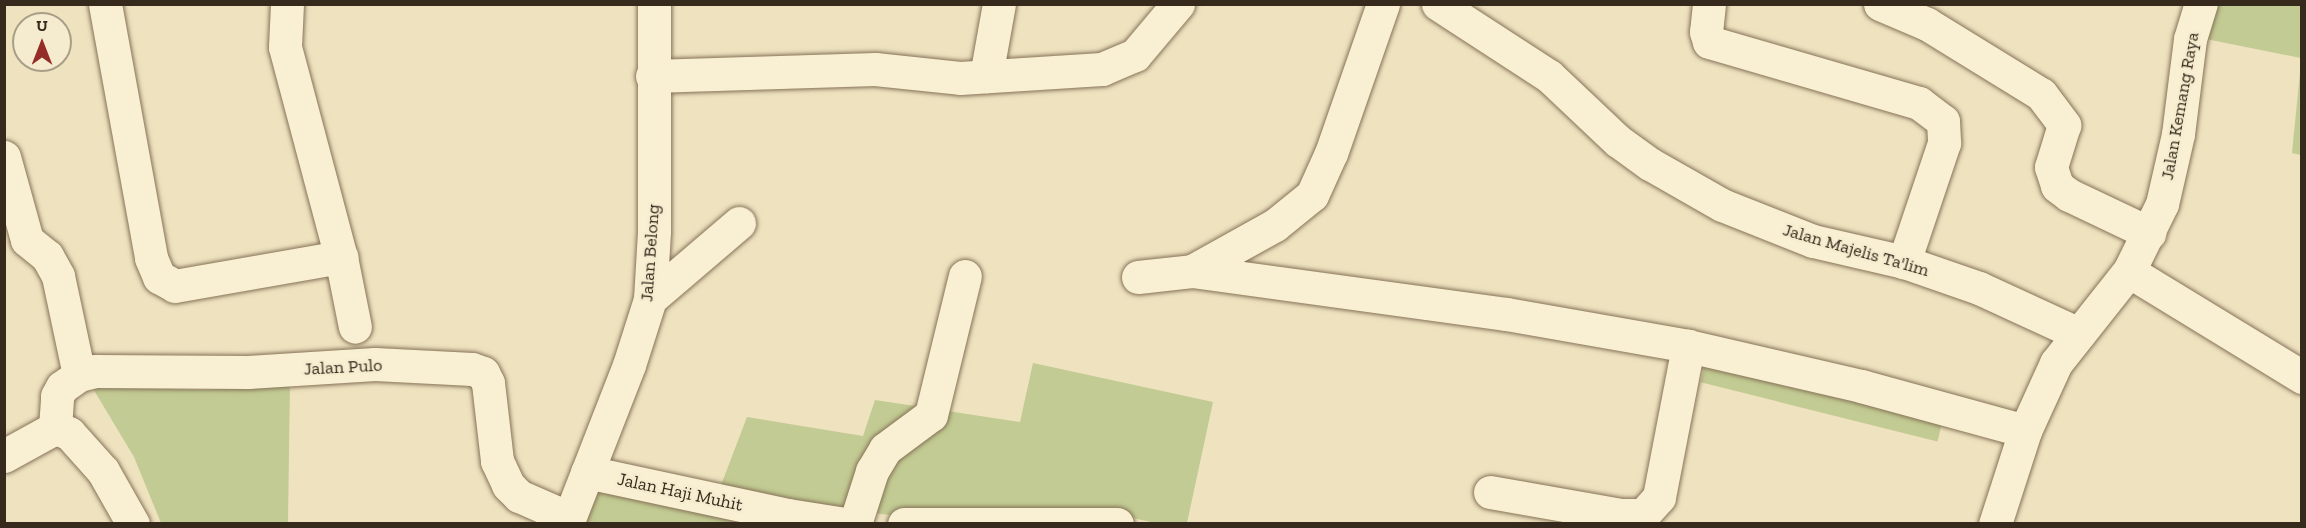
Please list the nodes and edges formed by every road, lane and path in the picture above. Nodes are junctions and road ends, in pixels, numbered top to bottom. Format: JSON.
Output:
{"nodes":[{"id":1,"x":105,"y":4,"type":"edge"},
{"id":2,"x":287,"y":4,"type":"edge"},
{"id":3,"x":654,"y":4,"type":"edge"},
{"id":4,"x":999,"y":4,"type":"edge"},
{"id":5,"x":1178,"y":4,"type":"edge"},
{"id":6,"x":1383,"y":4,"type":"edge"},
{"id":7,"x":1438,"y":4,"type":"edge"},
{"id":8,"x":1709,"y":4,"type":"edge"},
{"id":9,"x":1880,"y":4,"type":"edge"},
{"id":10,"x":2201,"y":4,"type":"edge"},
{"id":11,"x":652,"y":76,"type":"junction"},
{"id":12,"x":986,"y":76,"type":"junction"},
{"id":13,"x":4,"y":157,"type":"edge"},
{"id":14,"x":739,"y":223,"type":"dead end"},
{"id":15,"x":2149,"y":233,"type":"junction"},
{"id":16,"x":341,"y":257,"type":"junction"},
{"id":17,"x":1904,"y":262,"type":"junction"},
{"id":18,"x":1192,"y":271,"type":"junction"},
{"id":19,"x":2135,"y":275,"type":"dead end"},
{"id":20,"x":965,"y":276,"type":"dead end"},
{"id":21,"x":1138,"y":277,"type":"dead end"},
{"id":22,"x":650,"y":299,"type":"junction"},
{"id":23,"x":355,"y":327,"type":"dead end"},
{"id":24,"x":2079,"y":334,"type":"junction"},
{"id":25,"x":1688,"y":346,"type":"junction"},
{"id":26,"x":79,"y":375,"type":"junction"},
{"id":27,"x":2301,"y":377,"type":"edge"},
{"id":28,"x":55,"y":428,"type":"junction"},
{"id":29,"x":2025,"y":431,"type":"junction"},
{"id":30,"x":4,"y":456,"type":"edge"},
{"id":31,"x":587,"y":472,"type":"junction"},
{"id":32,"x":1490,"y":492,"type":"dead end"},
{"id":33,"x":568,"y":521,"type":"edge"},
{"id":34,"x":133,"y":524,"type":"edge"},
{"id":35,"x":845,"y":524,"type":"edge"},
{"id":36,"x":855,"y":524,"type":"edge"},
{"id":37,"x":903,"y":524,"type":"edge"},
{"id":38,"x":1116,"y":524,"type":"edge"},
{"id":39,"x":1995,"y":524,"type":"edge"}],
"edges":[{"from":1,"to":16,"type":"street"},
{"from":2,"to":16,"type":"street"},
{"from":3,"to":11,"type":"street","name":"Jalan Belong"},
{"from":4,"to":12,"type":"street"},
{"from":5,"to":12,"type":"street"},
{"from":6,"to":18,"type":"street"},
{"from":7,"to":17,"type":"street","name":"Jalan Majelis Ta'lim"},
{"from":8,"to":17,"type":"street"},
{"from":9,"to":15,"type":"street"},
{"from":10,"to":15,"type":"street","name":"Jalan Kemang Raya"},
{"from":11,"to":12,"type":"street"},
{"from":11,"to":22,"type":"street","name":"Jalan Belong"},
{"from":13,"to":26,"type":"street"},
{"from":14,"to":22,"type":"street"},
{"from":15,"to":24,"type":"street","name":"Jalan Kemang Raya"},
{"from":16,"to":23,"type":"street"},
{"from":17,"to":24,"type":"street","name":"Jalan Majelis Ta'lim"},
{"from":18,"to":21,"type":"street"},
{"from":18,"to":25,"type":"street"},
{"from":19,"to":27,"type":"street"},
{"from":20,"to":36,"type":"street"},
{"from":22,"to":31,"type":"street","name":"Jalan Belong"},
{"from":24,"to":29,"type":"street","name":"Jalan Kemang Raya"},
{"from":25,"to":29,"type":"street"},
{"from":25,"to":32,"type":"street"},
{"from":26,"to":28,"type":"street"},
{"from":26,"to":33,"type":"street","name":"Jalan Pulo"},
{"from":28,"to":30,"type":"street"},
{"from":28,"to":34,"type":"street"},
{"from":29,"to":39,"type":"street","name":"Jalan Kemang Raya"},
{"from":31,"to":33,"type":"street","name":"Jalan Belong"},
{"from":31,"to":35,"type":"street","name":"Jalan Haji Muhit"},
{"from":37,"to":38,"type":"street"}]}
